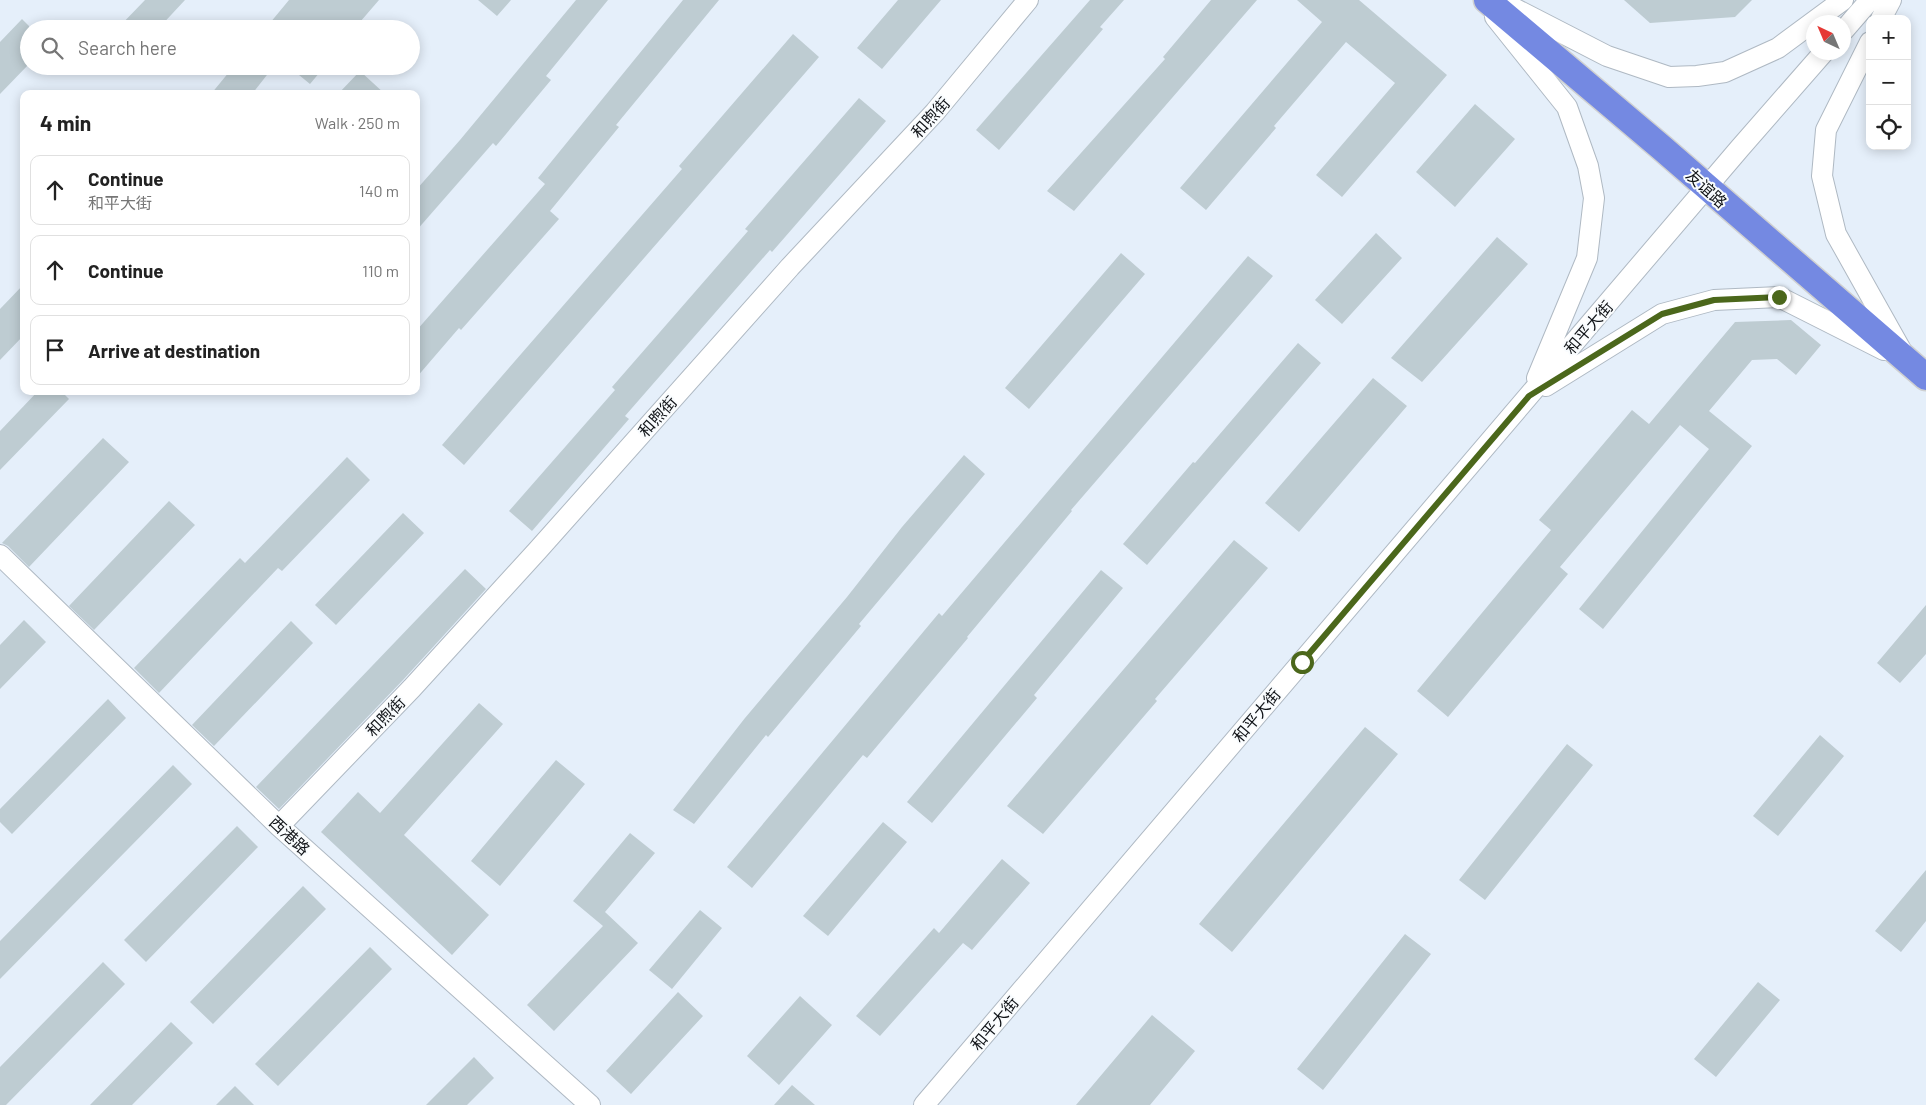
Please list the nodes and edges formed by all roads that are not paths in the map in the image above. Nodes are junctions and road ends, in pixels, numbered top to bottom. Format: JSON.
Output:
{"nodes":[{"id":1,"x":1028,"y":0,"type":"edge"},
{"id":2,"x":1481,"y":0,"type":"edge"},
{"id":3,"x":1487,"y":0,"type":"edge"},
{"id":4,"x":1497,"y":0,"type":"edge"},
{"id":5,"x":1843,"y":0,"type":"edge"},
{"id":6,"x":1870,"y":0,"type":"edge"},
{"id":7,"x":1891,"y":0,"type":"edge"},
{"id":8,"x":1883,"y":15,"type":"edge"},
{"id":9,"x":1851,"y":22,"type":"edge"},
{"id":10,"x":1866,"y":50,"type":"edge"},
{"id":11,"x":1817,"y":60,"type":"edge"},
{"id":12,"x":1707,"y":188,"type":"junction"},
{"id":13,"x":1906,"y":360,"type":"junction"},
{"id":14,"x":1926,"y":377,"type":"edge"},
{"id":15,"x":1529,"y":396,"type":"junction"},
{"id":16,"x":0,"y":555,"type":"edge"},
{"id":17,"x":280,"y":826,"type":"junction"},
{"id":18,"x":590,"y":1105,"type":"edge"},
{"id":19,"x":924,"y":1105,"type":"edge"}],
"edges":[{"from":1,"to":17,"type":"main road","name":"和煦街"},
{"from":2,"to":15,"type":"main road"},
{"from":3,"to":12,"type":"highway","name":"友谊路"},
{"from":4,"to":5,"type":"main road"},
{"from":6,"to":9,"type":"main road"},
{"from":7,"to":8,"type":"main road"},
{"from":10,"to":13,"type":"main road"},
{"from":11,"to":12,"type":"main road","name":"和平大街"},
{"from":12,"to":13,"type":"highway","name":"友谊路"},
{"from":12,"to":15,"type":"main road","name":"和平大街"},
{"from":13,"to":14,"type":"highway","name":"友谊路"},
{"from":13,"to":15,"type":"main road"},
{"from":15,"to":19,"type":"main road","name":"和平大街"},
{"from":16,"to":17,"type":"main road","name":"西港路"},
{"from":17,"to":18,"type":"main road","name":"西港路"}]}
